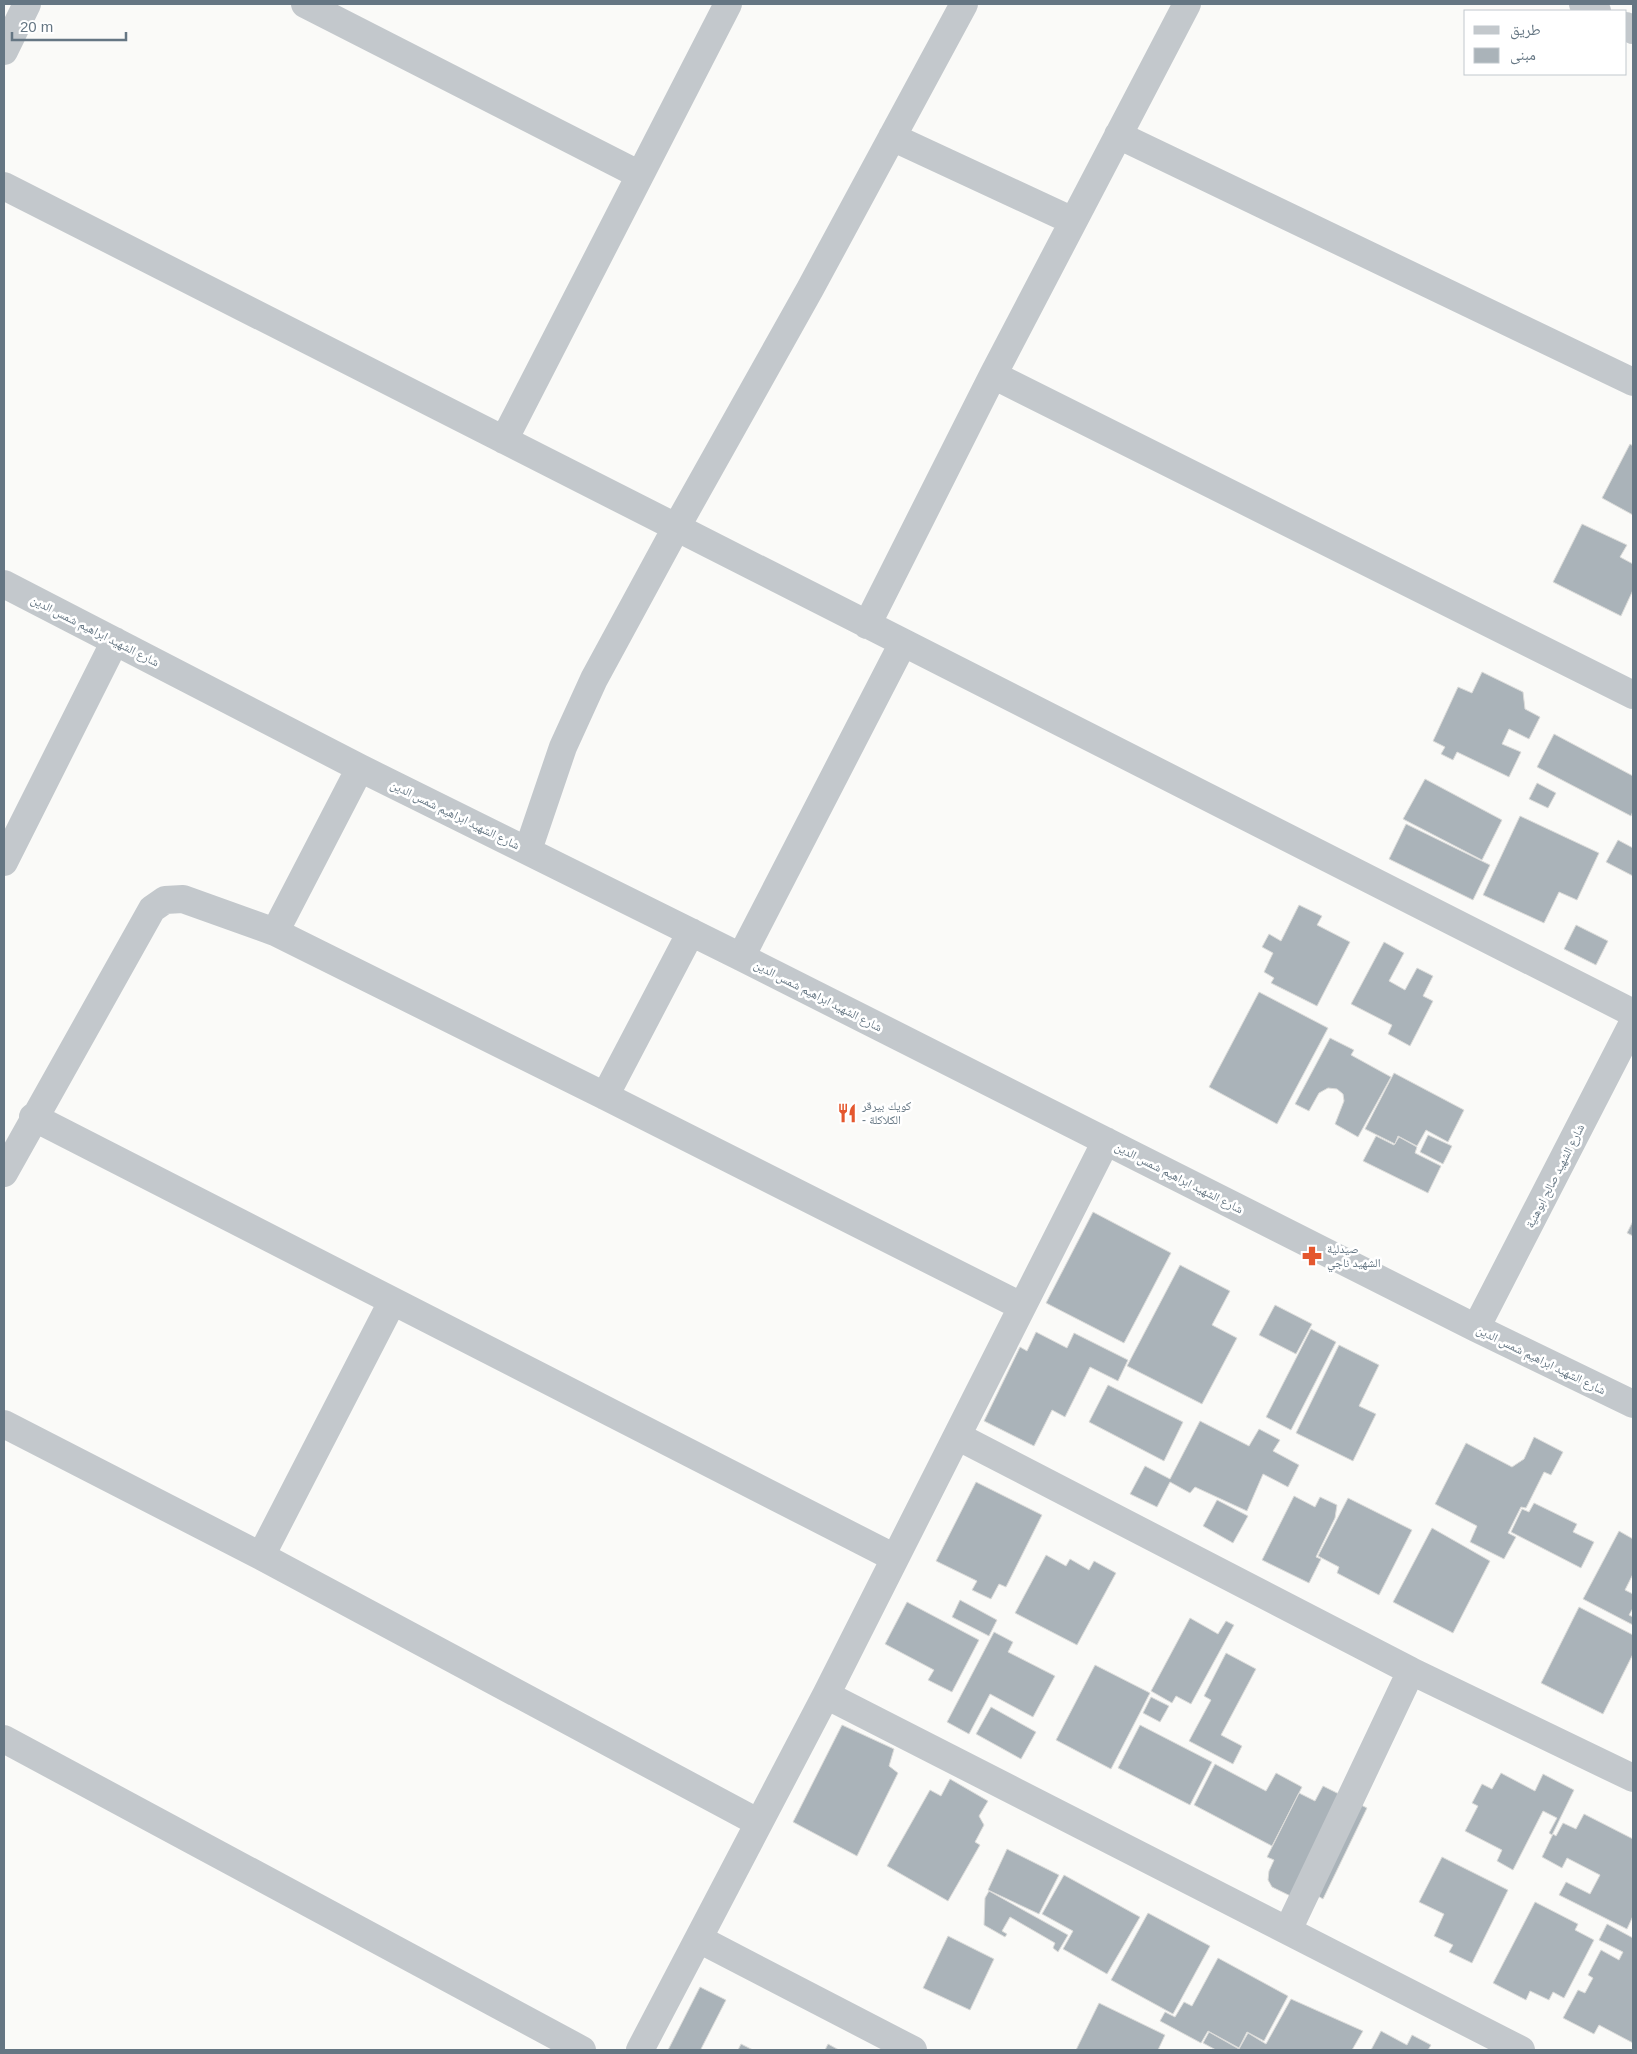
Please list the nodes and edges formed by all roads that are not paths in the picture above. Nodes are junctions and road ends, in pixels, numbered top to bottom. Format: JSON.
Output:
{"nodes":[{"id":1,"x":305,"y":4,"type":"edge"},
{"id":2,"x":728,"y":4,"type":"edge"},
{"id":3,"x":964,"y":4,"type":"edge"},
{"id":4,"x":1187,"y":4,"type":"edge"},
{"id":5,"x":1582,"y":4,"type":"edge"},
{"id":6,"x":1595,"y":10,"type":"edge"},
{"id":7,"x":16,"y":15,"type":"edge"},
{"id":8,"x":4,"y":51,"type":"edge"},
{"id":9,"x":1118,"y":135,"type":"junction"},
{"id":10,"x":892,"y":136,"type":"junction"},
{"id":11,"x":640,"y":175,"type":"junction"},
{"id":12,"x":4,"y":186,"type":"edge"},
{"id":13,"x":1073,"y":221,"type":"junction"},
{"id":14,"x":993,"y":376,"type":"junction"},
{"id":15,"x":1633,"y":382,"type":"edge"},
{"id":16,"x":504,"y":440,"type":"junction"},
{"id":17,"x":676,"y":528,"type":"junction"},
{"id":18,"x":4,"y":584,"type":"edge"},
{"id":19,"x":867,"y":625,"type":"junction"},
{"id":20,"x":116,"y":641,"type":"junction"},
{"id":21,"x":903,"y":643,"type":"junction"},
{"id":22,"x":1633,"y":695,"type":"edge"},
{"id":23,"x":360,"y":768,"type":"junction"},
{"id":24,"x":528,"y":850,"type":"junction"},
{"id":25,"x":4,"y":862,"type":"edge"},
{"id":26,"x":275,"y":932,"type":"junction"},
{"id":27,"x":691,"y":932,"type":"junction"},
{"id":28,"x":741,"y":957,"type":"junction"},
{"id":29,"x":1633,"y":1013,"type":"edge"},
{"id":30,"x":1633,"y":1023,"type":"edge"},
{"id":31,"x":606,"y":1096,"type":"junction"},
{"id":32,"x":34,"y":1117,"type":"junction"},
{"id":33,"x":1106,"y":1141,"type":"junction"},
{"id":34,"x":4,"y":1173,"type":"edge"},
{"id":35,"x":392,"y":1302,"type":"junction"},
{"id":36,"x":1021,"y":1306,"type":"junction"},
{"id":37,"x":1476,"y":1328,"type":"junction"},
{"id":38,"x":1633,"y":1404,"type":"edge"},
{"id":39,"x":4,"y":1424,"type":"edge"},
{"id":40,"x":957,"y":1436,"type":"junction"},
{"id":41,"x":262,"y":1556,"type":"junction"},
{"id":42,"x":896,"y":1558,"type":"junction"},
{"id":43,"x":1410,"y":1671,"type":"junction"},
{"id":44,"x":826,"y":1695,"type":"junction"},
{"id":45,"x":4,"y":1739,"type":"edge"},
{"id":46,"x":1633,"y":1778,"type":"edge"},
{"id":47,"x":759,"y":1823,"type":"junction"},
{"id":48,"x":1288,"y":1930,"type":"junction"},
{"id":49,"x":700,"y":1939,"type":"junction"},
{"id":50,"x":582,"y":2050,"type":"edge"},
{"id":51,"x":640,"y":2050,"type":"edge"},
{"id":52,"x":913,"y":2050,"type":"edge"},
{"id":53,"x":1521,"y":2050,"type":"edge"}],
"edges":[{"from":1,"to":11,"type":"street"},
{"from":2,"to":11,"type":"street"},
{"from":3,"to":10,"type":"street"},
{"from":4,"to":9,"type":"street"},
{"from":5,"to":6,"type":"street"},
{"from":7,"to":8,"type":"street"},
{"from":9,"to":13,"type":"street"},
{"from":9,"to":15,"type":"street"},
{"from":10,"to":13,"type":"street"},
{"from":10,"to":17,"type":"street"},
{"from":11,"to":16,"type":"street"},
{"from":12,"to":16,"type":"street"},
{"from":13,"to":14,"type":"street"},
{"from":14,"to":19,"type":"street"},
{"from":14,"to":22,"type":"street"},
{"from":16,"to":17,"type":"street"},
{"from":17,"to":19,"type":"street"},
{"from":17,"to":24,"type":"street"},
{"from":18,"to":20,"type":"street","name":"شارع الشهيد ابراهيم شمس الدين"},
{"from":19,"to":21,"type":"street"},
{"from":20,"to":23,"type":"street","name":"شارع الشهيد ابراهيم شمس الدين"},
{"from":20,"to":25,"type":"street"},
{"from":21,"to":28,"type":"street"},
{"from":21,"to":29,"type":"street"},
{"from":23,"to":24,"type":"street","name":"شارع الشهيد ابراهيم شمس الدين"},
{"from":23,"to":26,"type":"street"},
{"from":24,"to":27,"type":"street","name":"شارع الشهيد ابراهيم شمس الدين"},
{"from":26,"to":31,"type":"street"},
{"from":26,"to":32,"type":"street"},
{"from":27,"to":28,"type":"street","name":"شارع الشهيد ابراهيم شمس الدين"},
{"from":27,"to":31,"type":"street"},
{"from":28,"to":33,"type":"street","name":"شارع الشهيد ابراهيم شمس الدين"},
{"from":30,"to":37,"type":"street","name":"شارع الشهيد صالح ابوهنية"},
{"from":31,"to":36,"type":"street"},
{"from":32,"to":34,"type":"street"},
{"from":32,"to":35,"type":"street"},
{"from":33,"to":36,"type":"street"},
{"from":33,"to":37,"type":"street","name":"شارع الشهيد ابراهيم شمس الدين"},
{"from":35,"to":41,"type":"street"},
{"from":35,"to":42,"type":"street"},
{"from":36,"to":40,"type":"street"},
{"from":37,"to":38,"type":"street","name":"شارع الشهيد ابراهيم شمس الدين"},
{"from":39,"to":41,"type":"street"},
{"from":40,"to":42,"type":"street"},
{"from":40,"to":43,"type":"street"},
{"from":41,"to":47,"type":"street"},
{"from":42,"to":44,"type":"street"},
{"from":43,"to":46,"type":"street"},
{"from":43,"to":48,"type":"street"},
{"from":44,"to":47,"type":"street"},
{"from":44,"to":48,"type":"street"},
{"from":45,"to":50,"type":"street"},
{"from":47,"to":49,"type":"street"},
{"from":48,"to":53,"type":"street"},
{"from":49,"to":51,"type":"street"},
{"from":49,"to":52,"type":"street"}]}
